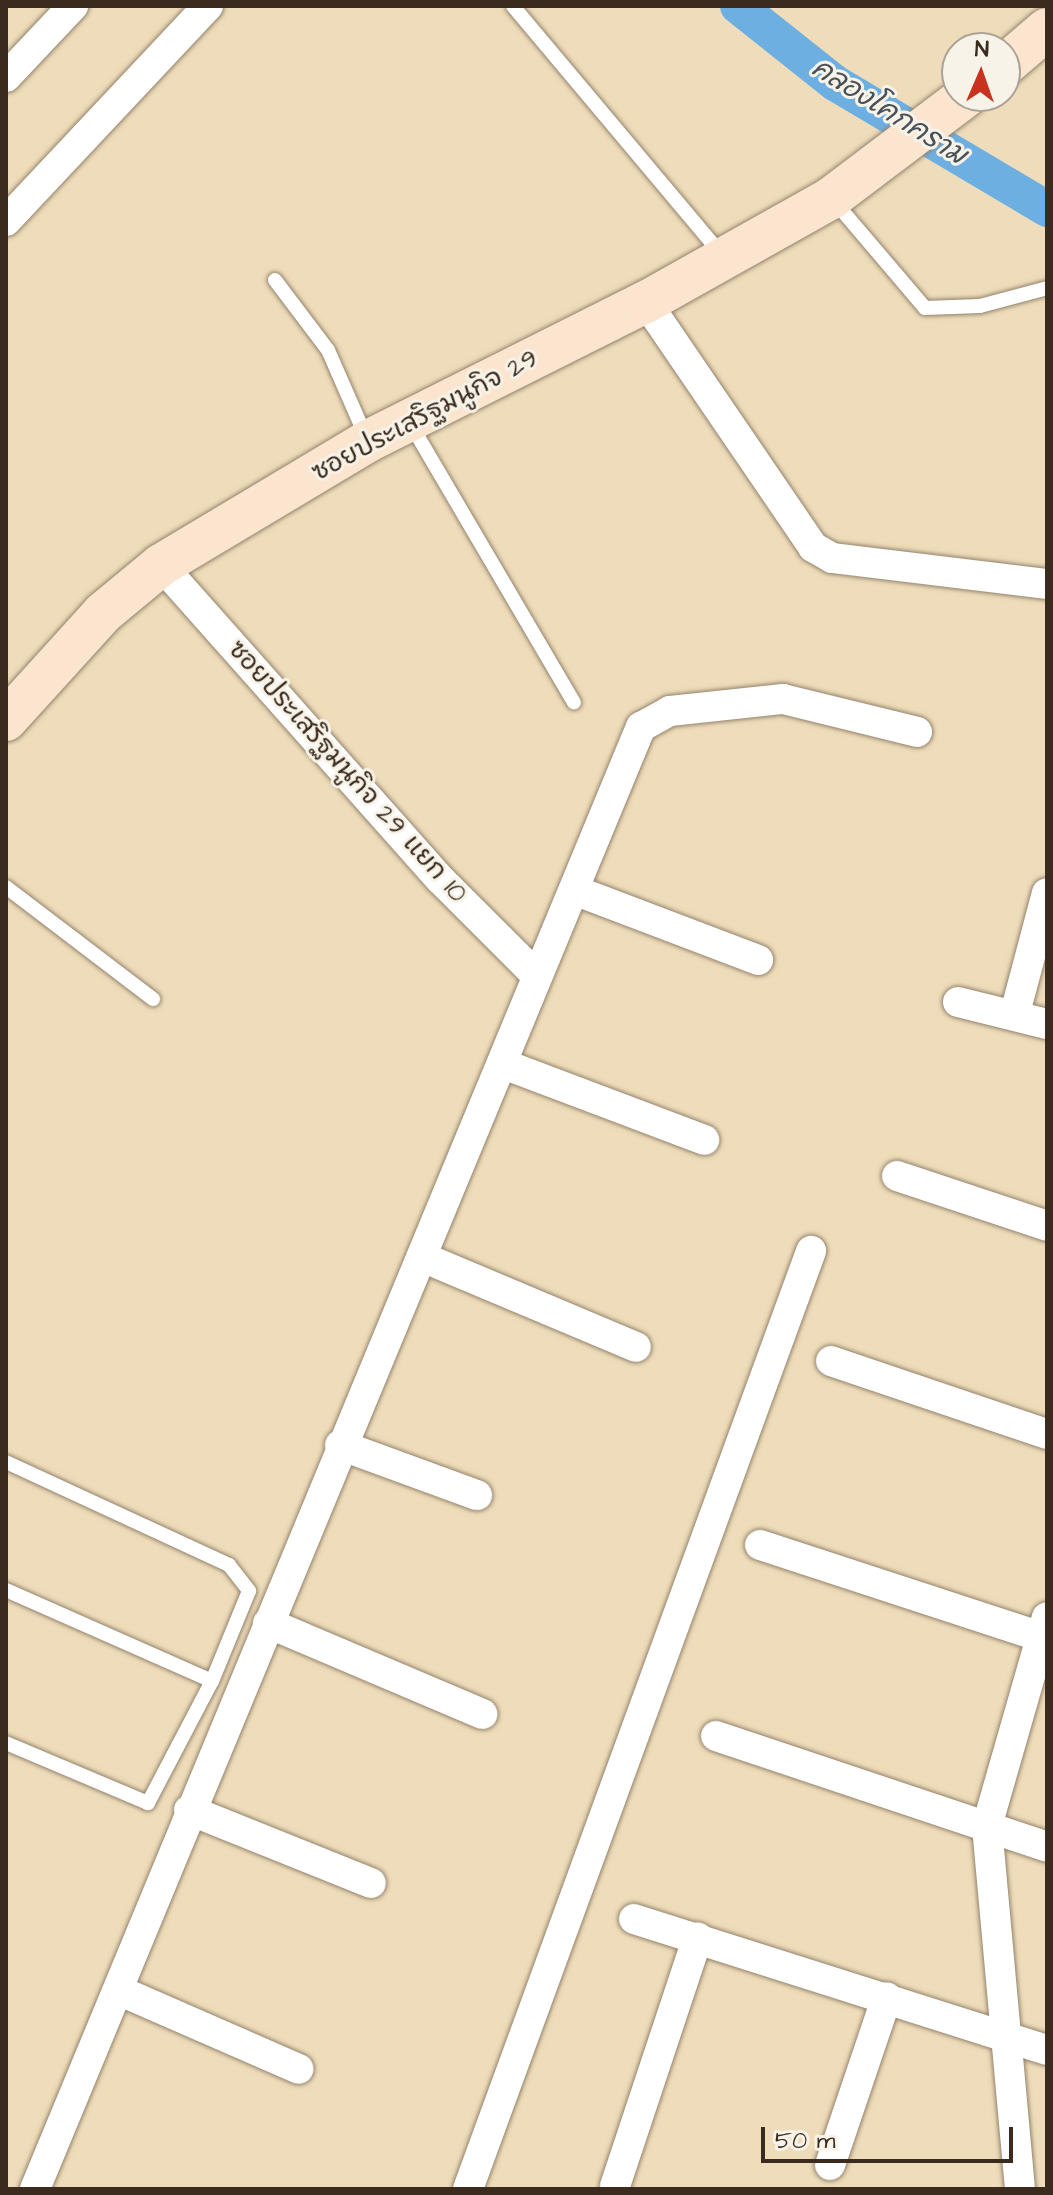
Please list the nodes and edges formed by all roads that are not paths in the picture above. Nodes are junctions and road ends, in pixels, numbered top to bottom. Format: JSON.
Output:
{"nodes":[{"id":1,"x":73,"y":6,"type":"edge"},
{"id":2,"x":208,"y":6,"type":"edge"},
{"id":3,"x":513,"y":6,"type":"edge"},
{"id":4,"x":1047,"y":29,"type":"edge"},
{"id":5,"x":1021,"y":51,"type":"edge"},
{"id":6,"x":6,"y":77,"type":"edge"},
{"id":7,"x":945,"y":112,"type":"edge"},
{"id":8,"x":831,"y":198,"type":"junction"},
{"id":9,"x":6,"y":221,"type":"edge"},
{"id":10,"x":725,"y":259,"type":"junction"},
{"id":11,"x":275,"y":280,"type":"dead end"},
{"id":12,"x":1047,"y":288,"type":"edge"},
{"id":13,"x":646,"y":302,"type":"junction"},
{"id":14,"x":409,"y":420,"type":"junction"},
{"id":15,"x":368,"y":441,"type":"junction"},
{"id":16,"x":161,"y":565,"type":"junction"},
{"id":17,"x":1047,"y":584,"type":"edge"},
{"id":18,"x":574,"y":702,"type":"dead end"},
{"id":19,"x":6,"y":720,"type":"edge"},
{"id":20,"x":917,"y":732,"type":"dead end"},
{"id":21,"x":6,"y":887,"type":"edge"},
{"id":22,"x":574,"y":890,"type":"junction"},
{"id":23,"x":1047,"y":893,"type":"edge"},
{"id":24,"x":758,"y":960,"type":"dead end"},
{"id":25,"x":537,"y":976,"type":"junction"},
{"id":26,"x":153,"y":999,"type":"dead end"},
{"id":27,"x":958,"y":1002,"type":"dead end"},
{"id":28,"x":1015,"y":1013,"type":"junction"},
{"id":29,"x":1047,"y":1024,"type":"edge"},
{"id":30,"x":506,"y":1065,"type":"junction"},
{"id":31,"x":704,"y":1140,"type":"dead end"},
{"id":32,"x":897,"y":1176,"type":"dead end"},
{"id":33,"x":1047,"y":1226,"type":"edge"},
{"id":34,"x":811,"y":1251,"type":"dead end"},
{"id":35,"x":422,"y":1257,"type":"junction"},
{"id":36,"x":636,"y":1347,"type":"dead end"},
{"id":37,"x":831,"y":1361,"type":"dead end"},
{"id":38,"x":1047,"y":1434,"type":"edge"},
{"id":39,"x":340,"y":1445,"type":"junction"},
{"id":40,"x":6,"y":1462,"type":"edge"},
{"id":41,"x":477,"y":1495,"type":"dead end"},
{"id":42,"x":760,"y":1545,"type":"dead end"},
{"id":43,"x":6,"y":1590,"type":"edge"},
{"id":44,"x":268,"y":1623,"type":"junction"},
{"id":45,"x":1045,"y":1631,"type":"edge"},
{"id":46,"x":212,"y":1681,"type":"junction"},
{"id":47,"x":482,"y":1714,"type":"dead end"},
{"id":48,"x":716,"y":1736,"type":"dead end"},
{"id":49,"x":6,"y":1743,"type":"edge"},
{"id":50,"x":189,"y":1810,"type":"junction"},
{"id":51,"x":987,"y":1826,"type":"junction"},
{"id":52,"x":1047,"y":1847,"type":"edge"},
{"id":53,"x":371,"y":1883,"type":"dead end"},
{"id":54,"x":634,"y":1919,"type":"dead end"},
{"id":55,"x":698,"y":1937,"type":"junction"},
{"id":56,"x":118,"y":1990,"type":"junction"},
{"id":57,"x":887,"y":1997,"type":"junction"},
{"id":58,"x":1008,"y":2037,"type":"junction"},
{"id":59,"x":1047,"y":2050,"type":"edge"},
{"id":60,"x":299,"y":2069,"type":"dead end"},
{"id":61,"x":830,"y":2165,"type":"dead end"},
{"id":62,"x":615,"y":2186,"type":"dead end"},
{"id":63,"x":35,"y":2189,"type":"edge"},
{"id":64,"x":468,"y":2189,"type":"edge"},
{"id":65,"x":1020,"y":2189,"type":"edge"}],
"edges":[{"from":1,"to":6,"type":"street"},
{"from":2,"to":9,"type":"street"},
{"from":3,"to":10,"type":"lane"},
{"from":4,"to":5,"type":"street"},
{"from":7,"to":8,"type":"street","name":"ซอยประเสริฐมนูกิจ 29"},
{"from":8,"to":10,"type":"street","name":"ซอยประเสริฐมนูกิจ 29"},
{"from":8,"to":12,"type":"lane"},
{"from":10,"to":13,"type":"street","name":"ซอยประเสริฐมนูกิจ 29"},
{"from":11,"to":15,"type":"lane"},
{"from":13,"to":14,"type":"street","name":"ซอยประเสริฐมนูกิจ 29"},
{"from":13,"to":17,"type":"street"},
{"from":14,"to":15,"type":"street","name":"ซอยประเสริฐมนูกิจ 29"},
{"from":14,"to":18,"type":"lane"},
{"from":15,"to":16,"type":"street","name":"ซอยประเสริฐมนูกิจ 29"},
{"from":16,"to":19,"type":"street","name":"ซอยประเสริฐมนูกิจ 29"},
{"from":16,"to":25,"type":"street","name":"ซอยประเสริฐมนูกิจ 29 แยก 10"},
{"from":20,"to":22,"type":"street"},
{"from":21,"to":26,"type":"lane"},
{"from":22,"to":24,"type":"street"},
{"from":22,"to":25,"type":"street"},
{"from":23,"to":28,"type":"street"},
{"from":25,"to":30,"type":"street"},
{"from":27,"to":28,"type":"street"},
{"from":28,"to":29,"type":"street"},
{"from":30,"to":31,"type":"street"},
{"from":30,"to":35,"type":"street"},
{"from":32,"to":33,"type":"street"},
{"from":34,"to":64,"type":"street"},
{"from":35,"to":36,"type":"street"},
{"from":35,"to":39,"type":"street"},
{"from":37,"to":38,"type":"street"},
{"from":39,"to":41,"type":"street"},
{"from":39,"to":44,"type":"street"},
{"from":40,"to":46,"type":"lane"},
{"from":42,"to":45,"type":"street"},
{"from":43,"to":46,"type":"lane"},
{"from":44,"to":47,"type":"street"},
{"from":44,"to":50,"type":"street"},
{"from":45,"to":51,"type":"street"},
{"from":46,"to":49,"type":"lane"},
{"from":48,"to":51,"type":"street"},
{"from":50,"to":53,"type":"street"},
{"from":50,"to":56,"type":"street"},
{"from":51,"to":52,"type":"street"},
{"from":51,"to":58,"type":"street"},
{"from":54,"to":55,"type":"street"},
{"from":55,"to":57,"type":"street"},
{"from":55,"to":62,"type":"street"},
{"from":56,"to":60,"type":"street"},
{"from":56,"to":63,"type":"street"},
{"from":57,"to":58,"type":"street"},
{"from":57,"to":61,"type":"street"},
{"from":58,"to":59,"type":"street"},
{"from":58,"to":65,"type":"street"}]}
